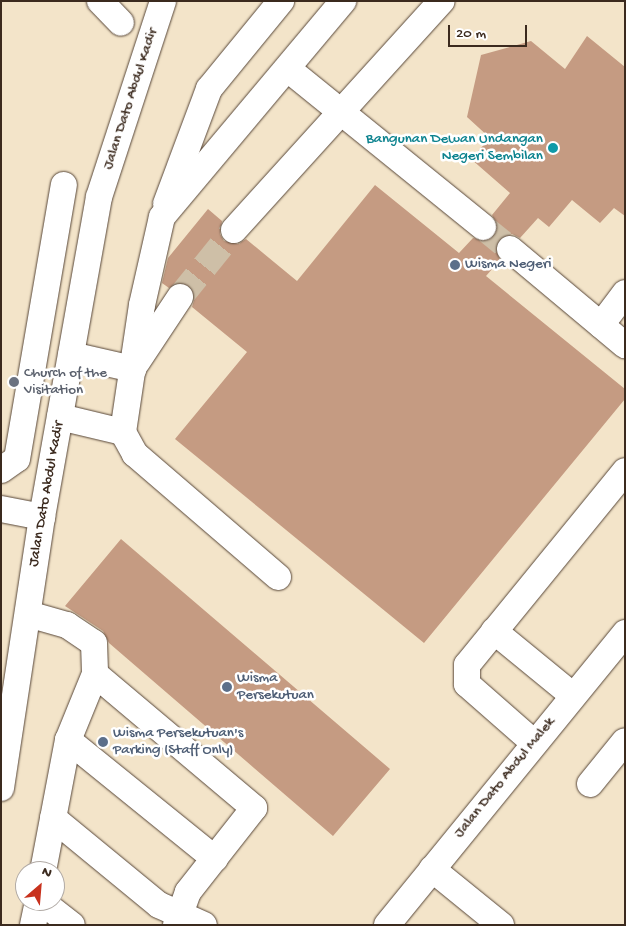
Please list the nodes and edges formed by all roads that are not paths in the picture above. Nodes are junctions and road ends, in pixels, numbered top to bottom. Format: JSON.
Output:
{"nodes":[{"id":1,"x":100,"y":1,"type":"edge"},
{"id":2,"x":163,"y":1,"type":"edge"},
{"id":3,"x":281,"y":1,"type":"edge"},
{"id":4,"x":344,"y":1,"type":"edge"},
{"id":5,"x":442,"y":1,"type":"edge"},
{"id":6,"x":121,"y":23,"type":"dead end"},
{"id":7,"x":288,"y":69,"type":"junction"},
{"id":8,"x":343,"y":115,"type":"junction"},
{"id":9,"x":64,"y":185,"type":"dead end"},
{"id":10,"x":162,"y":217,"type":"junction"},
{"id":11,"x":483,"y":227,"type":"tunnel mouth"},
{"id":12,"x":234,"y":230,"type":"tunnel mouth"},
{"id":13,"x":510,"y":249,"type":"tunnel mouth"},
{"id":14,"x":625,"y":293,"type":"edge"},
{"id":15,"x":180,"y":297,"type":"tunnel mouth"},
{"id":16,"x":601,"y":325,"type":"junction"},
{"id":17,"x":625,"y":345,"type":"edge"},
{"id":18,"x":71,"y":355,"type":"junction"},
{"id":19,"x":133,"y":369,"type":"junction"},
{"id":20,"x":60,"y":417,"type":"junction"},
{"id":21,"x":124,"y":432,"type":"junction"},
{"id":22,"x":1,"y":470,"type":"edge"},
{"id":23,"x":625,"y":471,"type":"edge"},
{"id":24,"x":1,"y":509,"type":"edge"},
{"id":25,"x":42,"y":517,"type":"junction"},
{"id":26,"x":278,"y":577,"type":"dead end"},
{"id":27,"x":28,"y":614,"type":"junction"},
{"id":28,"x":494,"y":631,"type":"junction"},
{"id":29,"x":623,"y":633,"type":"edge"},
{"id":30,"x":95,"y":674,"type":"junction"},
{"id":31,"x":572,"y":694,"type":"junction"},
{"id":32,"x":68,"y":740,"type":"junction"},
{"id":33,"x":625,"y":741,"type":"edge"},
{"id":34,"x":533,"y":742,"type":"junction"},
{"id":35,"x":590,"y":784,"type":"dead end"},
{"id":36,"x":1,"y":788,"type":"edge"},
{"id":37,"x":53,"y":818,"type":"junction"},
{"id":38,"x":215,"y":859,"type":"junction"},
{"id":39,"x":45,"y":861,"type":"edge"},
{"id":40,"x":432,"y":869,"type":"junction"},
{"id":41,"x":36,"y":911,"type":"edge"},
{"id":42,"x":53,"y":911,"type":"edge"},
{"id":43,"x":178,"y":919,"type":"edge"},
{"id":44,"x":33,"y":925,"type":"edge"},
{"id":45,"x":72,"y":925,"type":"edge"},
{"id":46,"x":204,"y":925,"type":"edge"},
{"id":47,"x":387,"y":925,"type":"edge"},
{"id":48,"x":501,"y":925,"type":"edge"}],
"edges":[{"from":1,"to":6,"type":"street"},
{"from":2,"to":18,"type":"street","name":"Jalan Dato Abdul Kadir"},
{"from":3,"to":10,"type":"street"},
{"from":4,"to":7,"type":"street"},
{"from":5,"to":8,"type":"street"},
{"from":7,"to":8,"type":"street"},
{"from":7,"to":10,"type":"street"},
{"from":8,"to":11,"type":"street"},
{"from":8,"to":12,"type":"street"},
{"from":9,"to":22,"type":"street"},
{"from":10,"to":19,"type":"street"},
{"from":13,"to":16,"type":"street"},
{"from":14,"to":16,"type":"street"},
{"from":15,"to":19,"type":"street"},
{"from":16,"to":17,"type":"street"},
{"from":18,"to":19,"type":"street"},
{"from":18,"to":20,"type":"street","name":"Jalan Dato Abdul Kadir"},
{"from":19,"to":21,"type":"street"},
{"from":20,"to":21,"type":"street"},
{"from":20,"to":25,"type":"street","name":"Jalan Dato Abdul Kadir"},
{"from":21,"to":26,"type":"street"},
{"from":23,"to":28,"type":"street"},
{"from":24,"to":25,"type":"street"},
{"from":25,"to":27,"type":"street","name":"Jalan Dato Abdul Kadir"},
{"from":27,"to":30,"type":"street"},
{"from":27,"to":36,"type":"street","name":"Jalan Dato Abdul Kadir"},
{"from":28,"to":31,"type":"street"},
{"from":28,"to":34,"type":"street"},
{"from":29,"to":31,"type":"street","name":"Jalan Dato Abdul Malek"},
{"from":30,"to":32,"type":"street"},
{"from":30,"to":38,"type":"street"},
{"from":31,"to":34,"type":"street","name":"Jalan Dato Abdul Malek"},
{"from":32,"to":37,"type":"street"},
{"from":32,"to":38,"type":"street"},
{"from":33,"to":35,"type":"street"},
{"from":34,"to":40,"type":"street","name":"Jalan Dato Abdul Malek"},
{"from":37,"to":39,"type":"street"},
{"from":37,"to":43,"type":"street"},
{"from":38,"to":43,"type":"street"},
{"from":40,"to":47,"type":"street","name":"Jalan Dato Abdul Malek"},
{"from":40,"to":48,"type":"street"},
{"from":41,"to":44,"type":"street"},
{"from":42,"to":45,"type":"street"},
{"from":43,"to":46,"type":"street"}]}
